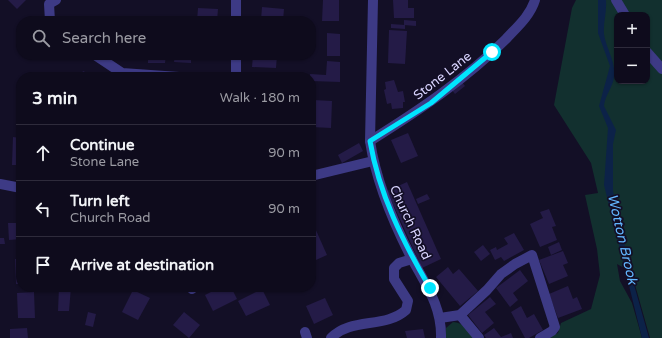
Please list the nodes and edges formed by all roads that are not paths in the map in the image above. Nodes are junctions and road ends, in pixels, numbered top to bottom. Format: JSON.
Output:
{"nodes":[{"id":1,"x":56,"y":0,"type":"edge"},
{"id":2,"x":236,"y":0,"type":"edge"},
{"id":3,"x":373,"y":0,"type":"edge"},
{"id":4,"x":535,"y":0,"type":"edge"},
{"id":5,"x":616,"y":0,"type":"edge"},
{"id":6,"x":624,"y":12,"type":"edge"},
{"id":7,"x":50,"y":16,"type":"edge"},
{"id":8,"x":236,"y":16,"type":"edge"},
{"id":9,"x":650,"y":55,"type":"edge"},
{"id":10,"x":102,"y":60,"type":"edge"},
{"id":11,"x":236,"y":60,"type":"edge"},
{"id":12,"x":662,"y":69,"type":"edge"},
{"id":13,"x":120,"y":72,"type":"edge"},
{"id":14,"x":236,"y":72,"type":"edge"},
{"id":15,"x":370,"y":141,"type":"junction"},
{"id":16,"x":373,"y":161,"type":"junction"},
{"id":17,"x":316,"y":175,"type":"edge"},
{"id":18,"x":0,"y":184,"type":"edge"},
{"id":19,"x":16,"y":187,"type":"edge"},
{"id":20,"x":412,"y":259,"type":"junction"},
{"id":21,"x":460,"y":315,"type":"junction"},
{"id":22,"x":440,"y":318,"type":"junction"},
{"id":23,"x":331,"y":338,"type":"edge"},
{"id":24,"x":441,"y":338,"type":"edge"},
{"id":25,"x":479,"y":338,"type":"edge"},
{"id":26,"x":540,"y":338,"type":"edge"}],
"edges":[{"from":1,"to":7,"type":"street"},
{"from":2,"to":8,"type":"street"},
{"from":3,"to":15,"type":"street","name":"Church Road"},
{"from":4,"to":15,"type":"street","name":"Stone Lane"},
{"from":5,"to":6,"type":"street"},
{"from":9,"to":12,"type":"street"},
{"from":10,"to":13,"type":"street"},
{"from":11,"to":14,"type":"street"},
{"from":15,"to":16,"type":"street","name":"Church Road"},
{"from":16,"to":17,"type":"street"},
{"from":16,"to":20,"type":"street","name":"Church Road"},
{"from":18,"to":19,"type":"street"},
{"from":20,"to":22,"type":"street","name":"Church Road"},
{"from":20,"to":23,"type":"street"},
{"from":21,"to":22,"type":"street"},
{"from":21,"to":25,"type":"street"},
{"from":21,"to":26,"type":"street"},
{"from":22,"to":24,"type":"street","name":"Church Road"}]}
